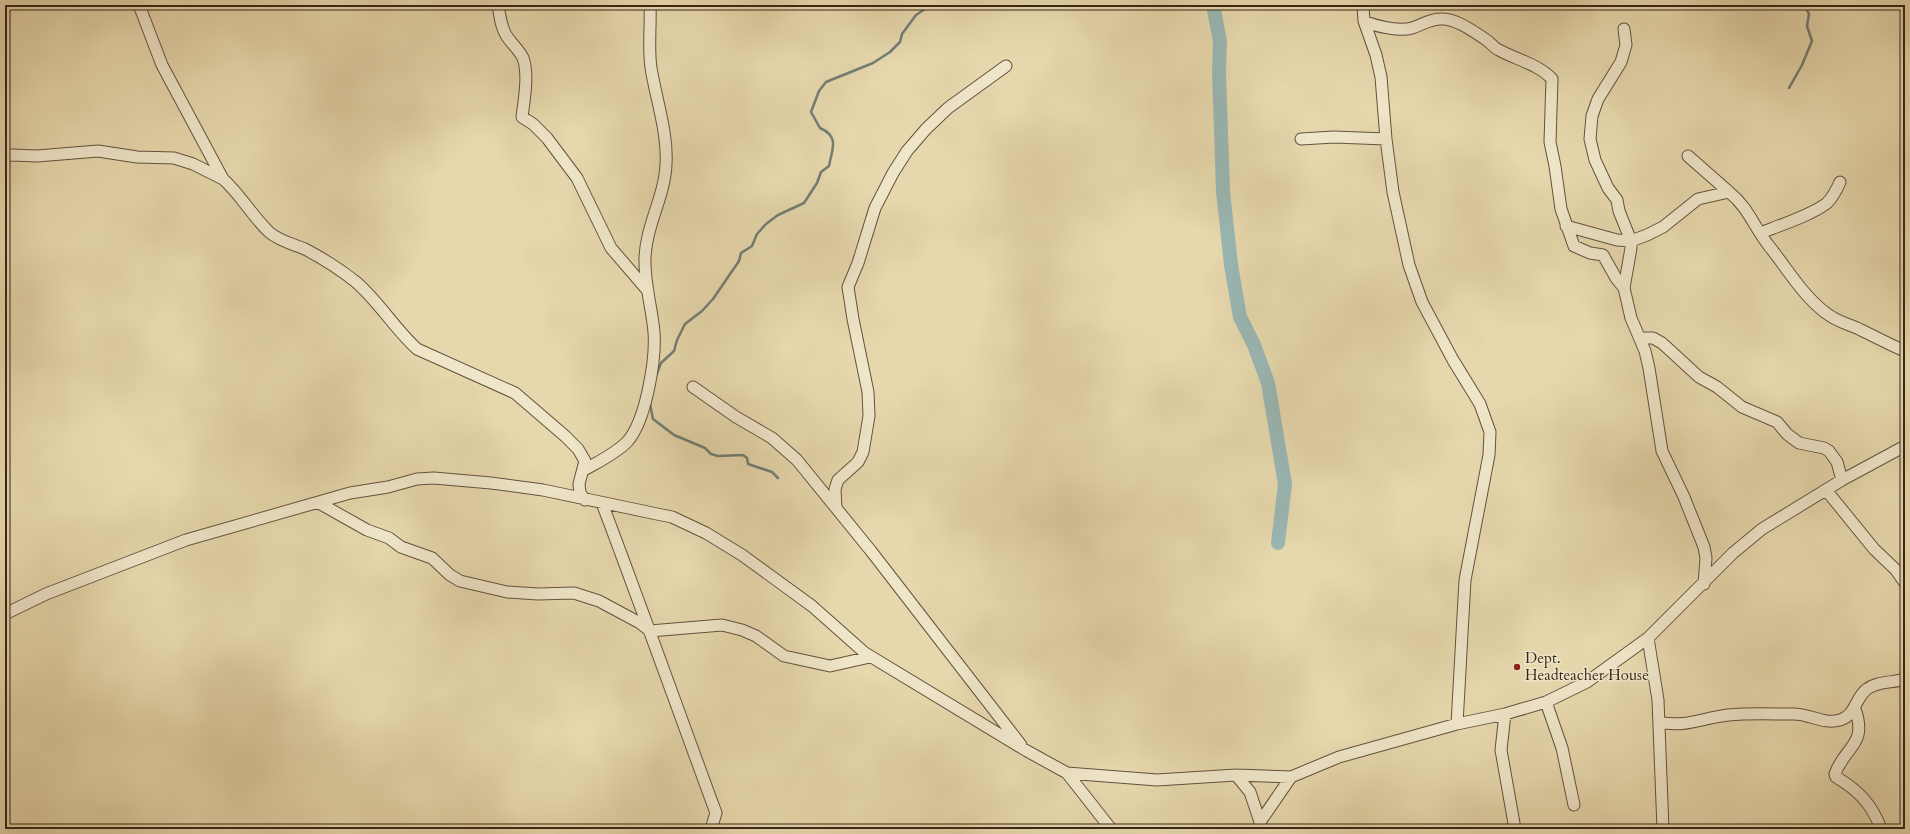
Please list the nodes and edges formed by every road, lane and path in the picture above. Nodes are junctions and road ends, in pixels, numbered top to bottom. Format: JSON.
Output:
{"nodes":[{"id":1,"x":139,"y":5,"type":"edge"},
{"id":2,"x":498,"y":5,"type":"edge"},
{"id":3,"x":650,"y":5,"type":"edge"},
{"id":4,"x":1363,"y":5,"type":"edge"},
{"id":5,"x":1364,"y":21,"type":"junction"},
{"id":6,"x":1624,"y":29,"type":"dead end"},
{"id":7,"x":1006,"y":66,"type":"dead end"},
{"id":8,"x":1301,"y":139,"type":"dead end"},
{"id":9,"x":1386,"y":139,"type":"junction"},
{"id":10,"x":5,"y":156,"type":"edge"},
{"id":11,"x":1688,"y":156,"type":"dead end"},
{"id":12,"x":223,"y":179,"type":"junction"},
{"id":13,"x":1840,"y":182,"type":"dead end"},
{"id":14,"x":1729,"y":192,"type":"junction"},
{"id":15,"x":1566,"y":226,"type":"junction"},
{"id":16,"x":1760,"y":232,"type":"junction"},
{"id":17,"x":1631,"y":240,"type":"junction"},
{"id":18,"x":1624,"y":288,"type":"junction"},
{"id":19,"x":648,"y":291,"type":"junction"},
{"id":20,"x":1640,"y":338,"type":"junction"},
{"id":21,"x":1905,"y":351,"type":"edge"},
{"id":22,"x":694,"y":387,"type":"dead end"},
{"id":23,"x":1905,"y":446,"type":"edge"},
{"id":24,"x":584,"y":470,"type":"junction"},
{"id":25,"x":1842,"y":480,"type":"junction"},
{"id":26,"x":1826,"y":490,"type":"junction"},
{"id":27,"x":585,"y":500,"type":"junction"},
{"id":28,"x":319,"y":503,"type":"junction"},
{"id":29,"x":602,"y":503,"type":"junction"},
{"id":30,"x":836,"y":508,"type":"junction"},
{"id":31,"x":1905,"y":583,"type":"edge"},
{"id":32,"x":1704,"y":584,"type":"junction"},
{"id":33,"x":5,"y":614,"type":"edge"},
{"id":34,"x":650,"y":631,"type":"junction"},
{"id":35,"x":1648,"y":638,"type":"junction"},
{"id":36,"x":870,"y":657,"type":"junction"},
{"id":37,"x":1905,"y":679,"type":"edge"},
{"id":38,"x":1546,"y":702,"type":"junction"},
{"id":39,"x":1855,"y":709,"type":"junction"},
{"id":40,"x":1505,"y":714,"type":"junction"},
{"id":41,"x":1659,"y":722,"type":"junction"},
{"id":42,"x":1457,"y":724,"type":"junction"},
{"id":43,"x":1027,"y":751,"type":"junction"},
{"id":44,"x":1067,"y":773,"type":"junction"},
{"id":45,"x":1236,"y":775,"type":"junction"},
{"id":46,"x":1291,"y":777,"type":"junction"},
{"id":47,"x":1574,"y":805,"type":"dead end"},
{"id":48,"x":1259,"y":825,"type":"edge"},
{"id":49,"x":711,"y":829,"type":"edge"},
{"id":50,"x":1111,"y":829,"type":"edge"},
{"id":51,"x":1515,"y":829,"type":"edge"},
{"id":52,"x":1663,"y":829,"type":"edge"},
{"id":53,"x":1880,"y":829,"type":"edge"}],
"edges":[{"from":1,"to":12,"type":"street"},
{"from":2,"to":19,"type":"street"},
{"from":3,"to":19,"type":"street"},
{"from":4,"to":5,"type":"street"},
{"from":5,"to":9,"type":"street"},
{"from":5,"to":15,"type":"street"},
{"from":6,"to":17,"type":"street"},
{"from":7,"to":30,"type":"street"},
{"from":8,"to":9,"type":"street"},
{"from":9,"to":42,"type":"street"},
{"from":10,"to":12,"type":"street"},
{"from":11,"to":14,"type":"street"},
{"from":12,"to":24,"type":"street"},
{"from":13,"to":16,"type":"street"},
{"from":14,"to":16,"type":"street"},
{"from":14,"to":17,"type":"street"},
{"from":15,"to":17,"type":"street"},
{"from":15,"to":18,"type":"street"},
{"from":16,"to":21,"type":"street"},
{"from":17,"to":18,"type":"street"},
{"from":18,"to":20,"type":"street"},
{"from":19,"to":24,"type":"street"},
{"from":20,"to":25,"type":"street"},
{"from":20,"to":32,"type":"street"},
{"from":22,"to":30,"type":"street"},
{"from":23,"to":25,"type":"street"},
{"from":24,"to":27,"type":"street"},
{"from":25,"to":26,"type":"street"},
{"from":26,"to":31,"type":"street"},
{"from":26,"to":32,"type":"street"},
{"from":27,"to":28,"type":"street"},
{"from":27,"to":29,"type":"street"},
{"from":28,"to":33,"type":"street"},
{"from":28,"to":34,"type":"street"},
{"from":29,"to":34,"type":"street"},
{"from":29,"to":36,"type":"street"},
{"from":30,"to":43,"type":"street"},
{"from":32,"to":35,"type":"street"},
{"from":34,"to":36,"type":"street"},
{"from":34,"to":49,"type":"street"},
{"from":35,"to":38,"type":"street"},
{"from":35,"to":41,"type":"street"},
{"from":36,"to":43,"type":"street"},
{"from":37,"to":39,"type":"street"},
{"from":38,"to":40,"type":"street"},
{"from":38,"to":47,"type":"street"},
{"from":39,"to":41,"type":"street"},
{"from":39,"to":53,"type":"street"},
{"from":40,"to":42,"type":"street"},
{"from":40,"to":51,"type":"street"},
{"from":41,"to":52,"type":"street"},
{"from":42,"to":46,"type":"street"},
{"from":43,"to":44,"type":"street"},
{"from":44,"to":45,"type":"street"},
{"from":44,"to":50,"type":"street"},
{"from":45,"to":46,"type":"street"},
{"from":45,"to":48,"type":"street"},
{"from":46,"to":48,"type":"street"}]}
